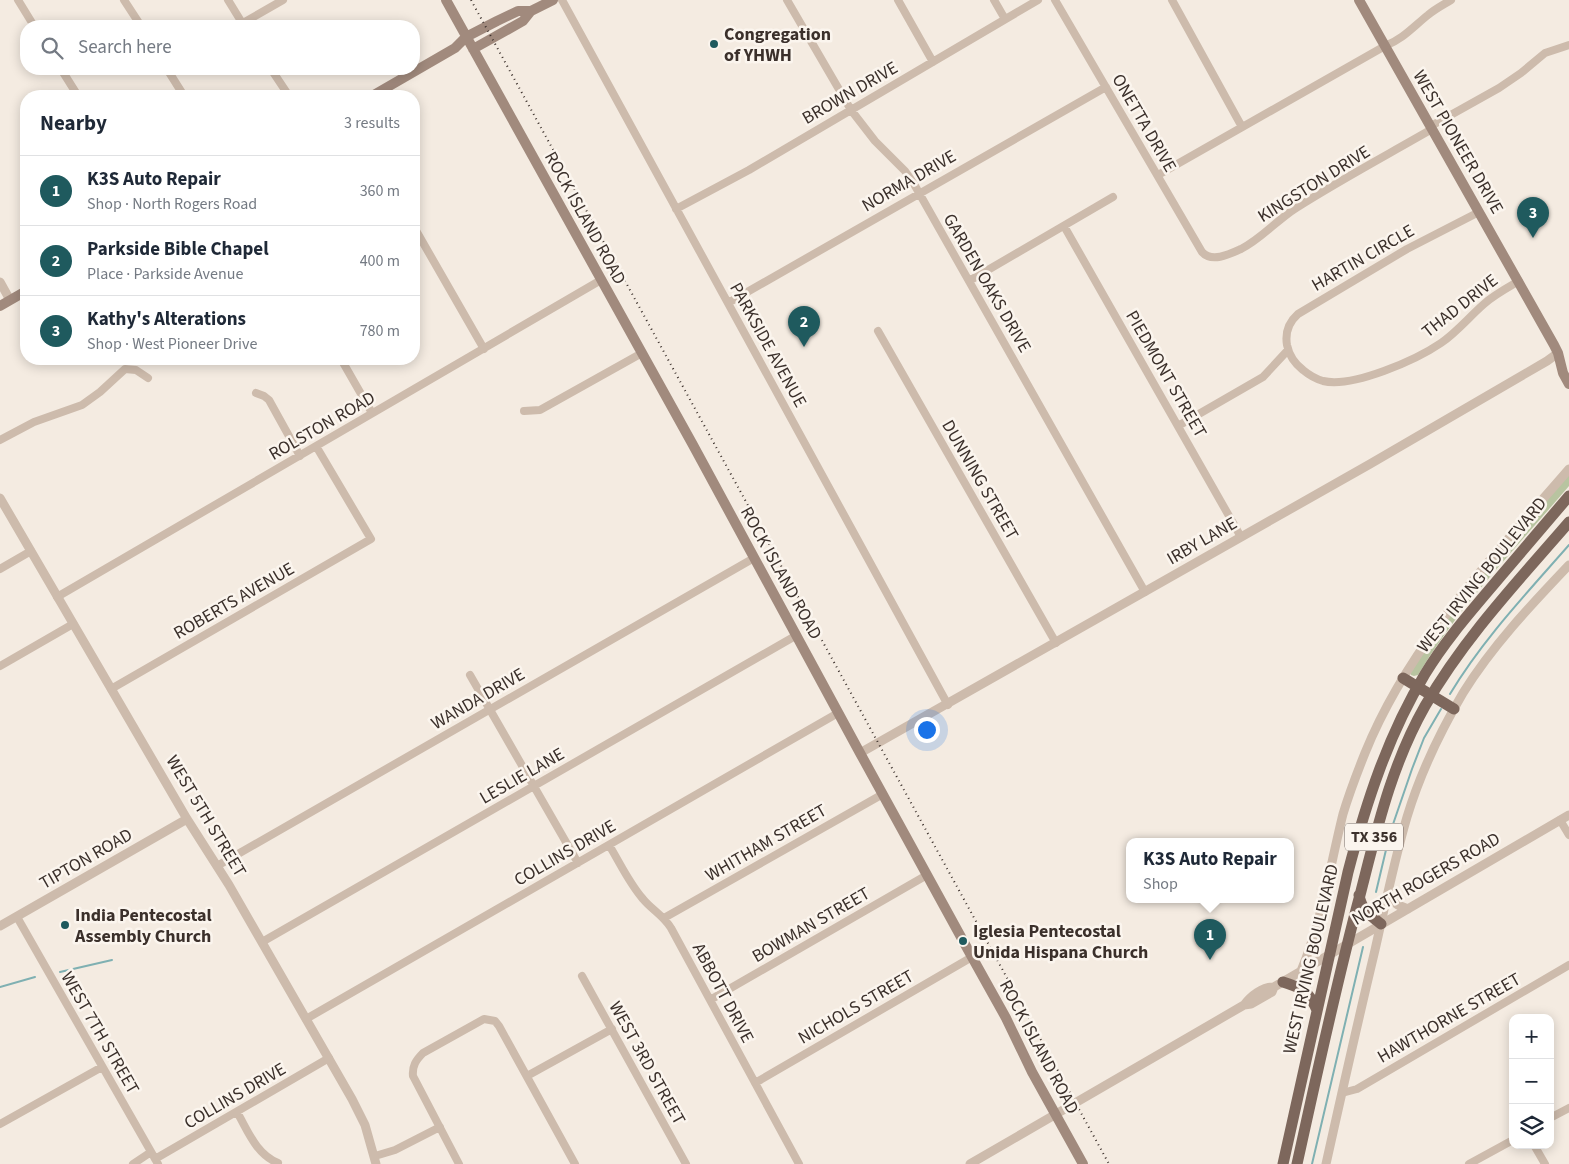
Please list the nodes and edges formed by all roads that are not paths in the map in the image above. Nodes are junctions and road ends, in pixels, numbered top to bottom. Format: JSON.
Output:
{"nodes":[{"id":1,"x":18,"y":0,"type":"edge"},
{"id":2,"x":124,"y":0,"type":"edge"},
{"id":3,"x":228,"y":0,"type":"edge"},
{"id":4,"x":283,"y":0,"type":"edge"},
{"id":5,"x":446,"y":0,"type":"edge"},
{"id":6,"x":554,"y":0,"type":"edge"},
{"id":7,"x":562,"y":0,"type":"edge"},
{"id":8,"x":787,"y":0,"type":"edge"},
{"id":9,"x":898,"y":0,"type":"edge"},
{"id":10,"x":994,"y":0,"type":"edge"},
{"id":11,"x":1038,"y":0,"type":"edge"},
{"id":12,"x":1056,"y":0,"type":"edge"},
{"id":13,"x":1172,"y":0,"type":"edge"},
{"id":14,"x":1359,"y":0,"type":"edge"},
{"id":15,"x":1452,"y":0,"type":"edge"},
{"id":16,"x":531,"y":12,"type":"junction"},
{"id":17,"x":1005,"y":19,"type":"junction"},
{"id":18,"x":30,"y":20,"type":"edge"},
{"id":19,"x":137,"y":20,"type":"edge"},
{"id":20,"x":241,"y":20,"type":"edge"},
{"id":21,"x":252,"y":20,"type":"edge"},
{"id":22,"x":466,"y":37,"type":"junction"},
{"id":23,"x":1569,"y":45,"type":"edge"},
{"id":24,"x":1385,"y":46,"type":"junction"},
{"id":25,"x":455,"y":48,"type":"junction"},
{"id":26,"x":473,"y":49,"type":"junction"},
{"id":27,"x":933,"y":62,"type":"junction"},
{"id":28,"x":420,"y":68,"type":"edge"},
{"id":29,"x":65,"y":75,"type":"edge"},
{"id":30,"x":171,"y":75,"type":"edge"},
{"id":31,"x":275,"y":75,"type":"edge"},
{"id":32,"x":408,"y":75,"type":"edge"},
{"id":33,"x":1106,"y":87,"type":"junction"},
{"id":34,"x":74,"y":90,"type":"edge"},
{"id":35,"x":180,"y":90,"type":"edge"},
{"id":36,"x":285,"y":90,"type":"edge"},
{"id":37,"x":382,"y":90,"type":"edge"},
{"id":38,"x":850,"y":110,"type":"junction"},
{"id":39,"x":1242,"y":127,"type":"junction"},
{"id":40,"x":1432,"y":128,"type":"junction"},
{"id":41,"x":1158,"y":175,"type":"junction"},
{"id":42,"x":919,"y":193,"type":"junction"},
{"id":43,"x":1113,"y":197,"type":"dead end"},
{"id":44,"x":676,"y":209,"type":"junction"},
{"id":45,"x":1479,"y":212,"type":"junction"},
{"id":46,"x":1064,"y":226,"type":"junction"},
{"id":47,"x":420,"y":237,"type":"edge"},
{"id":48,"x":1210,"y":258,"type":"joint"},
{"id":49,"x":601,"y":280,"type":"junction"},
{"id":50,"x":969,"y":281,"type":"junction"},
{"id":51,"x":1519,"y":281,"type":"junction"},
{"id":52,"x":0,"y":282,"type":"edge"},
{"id":53,"x":20,"y":294,"type":"edge"},
{"id":54,"x":10,"y":300,"type":"junction"},
{"id":55,"x":728,"y":303,"type":"junction"},
{"id":56,"x":0,"y":306,"type":"edge"},
{"id":57,"x":878,"y":331,"type":"dead end"},
{"id":58,"x":484,"y":348,"type":"junction"},
{"id":59,"x":1288,"y":350,"type":"junction"},
{"id":60,"x":1558,"y":352,"type":"junction"},
{"id":61,"x":642,"y":353,"type":"junction"},
{"id":62,"x":1569,"y":363,"type":"edge"},
{"id":63,"x":344,"y":365,"type":"edge"},
{"id":64,"x":148,"y":378,"type":"dead end"},
{"id":65,"x":1569,"y":384,"type":"edge"},
{"id":66,"x":256,"y":393,"type":"dead end"},
{"id":67,"x":524,"y":411,"type":"dead end"},
{"id":68,"x":372,"y":414,"type":"junction"},
{"id":69,"x":1178,"y":426,"type":"junction"},
{"id":70,"x":0,"y":440,"type":"edge"},
{"id":71,"x":316,"y":446,"type":"junction"},
{"id":72,"x":300,"y":456,"type":"junction"},
{"id":73,"x":1569,"y":469,"type":"edge"},
{"id":74,"x":1569,"y":496,"type":"edge"},
{"id":75,"x":0,"y":498,"type":"edge"},
{"id":76,"x":1569,"y":522,"type":"edge"},
{"id":77,"x":1241,"y":537,"type":"junction"},
{"id":78,"x":31,"y":551,"type":"junction"},
{"id":79,"x":754,"y":558,"type":"junction"},
{"id":80,"x":1569,"y":565,"type":"edge"},
{"id":81,"x":0,"y":569,"type":"edge"},
{"id":82,"x":1145,"y":592,"type":"junction"},
{"id":83,"x":57,"y":597,"type":"junction"},
{"id":84,"x":73,"y":624,"type":"junction"},
{"id":85,"x":797,"y":635,"type":"junction"},
{"id":86,"x":1056,"y":643,"type":"junction"},
{"id":87,"x":0,"y":666,"type":"edge"},
{"id":88,"x":470,"y":675,"type":"dead end"},
{"id":89,"x":1403,"y":678,"type":"junction"},
{"id":90,"x":1418,"y":687,"type":"junction"},
{"id":91,"x":111,"y":689,"type":"junction"},
{"id":92,"x":1432,"y":696,"type":"junction"},
{"id":93,"x":948,"y":704,"type":"junction"},
{"id":94,"x":1454,"y":709,"type":"junction"},
{"id":95,"x":490,"y":710,"type":"junction"},
{"id":96,"x":838,"y":713,"type":"junction"},
{"id":97,"x":860,"y":753,"type":"junction"},
{"id":98,"x":534,"y":786,"type":"junction"},
{"id":99,"x":883,"y":794,"type":"junction"},
{"id":100,"x":1569,"y":815,"type":"edge"},
{"id":101,"x":187,"y":819,"type":"junction"},
{"id":102,"x":1560,"y":820,"type":"junction"},
{"id":103,"x":1569,"y":836,"type":"edge"},
{"id":104,"x":609,"y":845,"type":"junction"},
{"id":105,"x":578,"y":863,"type":"junction"},
{"id":106,"x":217,"y":866,"type":"junction"},
{"id":107,"x":927,"y":875,"type":"junction"},
{"id":108,"x":1360,"y":895,"type":"junction"},
{"id":109,"x":1387,"y":896,"type":"junction"},
{"id":110,"x":1408,"y":908,"type":"junction"},
{"id":111,"x":16,"y":917,"type":"junction"},
{"id":112,"x":664,"y":918,"type":"junction"},
{"id":113,"x":1381,"y":924,"type":"junction"},
{"id":114,"x":0,"y":926,"type":"edge"},
{"id":115,"x":262,"y":942,"type":"junction"},
{"id":116,"x":1346,"y":944,"type":"junction"},
{"id":117,"x":1329,"y":955,"type":"junction"},
{"id":118,"x":972,"y":957,"type":"junction"},
{"id":119,"x":1569,"y":965,"type":"edge"},
{"id":120,"x":1301,"y":971,"type":"junction"},
{"id":121,"x":582,"y":976,"type":"dead end"},
{"id":122,"x":1278,"y":984,"type":"junction"},
{"id":123,"x":710,"y":1000,"type":"junction"},
{"id":124,"x":1316,"y":1010,"type":"junction"},
{"id":125,"x":306,"y":1019,"type":"junction"},
{"id":126,"x":612,"y":1029,"type":"junction"},
{"id":127,"x":329,"y":1058,"type":"junction"},
{"id":128,"x":102,"y":1067,"type":"junction"},
{"id":129,"x":527,"y":1076,"type":"junction"},
{"id":130,"x":755,"y":1082,"type":"junction"},
{"id":131,"x":1342,"y":1093,"type":"junction"},
{"id":132,"x":1569,"y":1108,"type":"edge"},
{"id":133,"x":237,"y":1112,"type":"junction"},
{"id":134,"x":1056,"y":1114,"type":"junction"},
{"id":135,"x":1554,"y":1116,"type":"edge"},
{"id":136,"x":0,"y":1124,"type":"edge"},
{"id":137,"x":440,"y":1127,"type":"junction"},
{"id":138,"x":1509,"y":1142,"type":"edge"},
{"id":139,"x":1536,"y":1149,"type":"edge"},
{"id":140,"x":155,"y":1159,"type":"edge"},
{"id":141,"x":375,"y":1160,"type":"edge"},
{"id":142,"x":278,"y":1163,"type":"edge"},
{"id":143,"x":133,"y":1164,"type":"edge"},
{"id":144,"x":459,"y":1164,"type":"edge"},
{"id":145,"x":575,"y":1164,"type":"edge"},
{"id":146,"x":686,"y":1164,"type":"edge"},
{"id":147,"x":799,"y":1164,"type":"edge"},
{"id":148,"x":970,"y":1164,"type":"edge"},
{"id":149,"x":1083,"y":1164,"type":"edge"},
{"id":150,"x":1283,"y":1164,"type":"edge"},
{"id":151,"x":1297,"y":1164,"type":"edge"},
{"id":152,"x":1326,"y":1164,"type":"edge"},
{"id":153,"x":1469,"y":1164,"type":"edge"},
{"id":154,"x":1545,"y":1164,"type":"edge"}],
"edges":[{"from":1,"to":18,"type":"street"},
{"from":2,"to":19,"type":"street"},
{"from":3,"to":20,"type":"street"},
{"from":4,"to":21,"type":"street"},
{"from":5,"to":22,"type":"main road","name":"ROCK ISLAND ROAD"},
{"from":6,"to":16,"type":"main road"},
{"from":7,"to":44,"type":"street","name":"PARKSIDE AVENUE"},
{"from":8,"to":38,"type":"street","name":"GARDEN OAKS DRIVE"},
{"from":9,"to":27,"type":"street"},
{"from":10,"to":17,"type":"street"},
{"from":11,"to":17,"type":"street","name":"BROWN DRIVE"},
{"from":12,"to":33,"type":"street","name":"ONETTA DRIVE"},
{"from":13,"to":39,"type":"street"},
{"from":14,"to":24,"type":"main road","name":"WEST PIONEER DRIVE"},
{"from":15,"to":24,"type":"street"},
{"from":16,"to":22,"type":"main road"},
{"from":16,"to":26,"type":"main road"},
{"from":17,"to":27,"type":"street","name":"BROWN DRIVE"},
{"from":22,"to":25,"type":"main road"},
{"from":22,"to":26,"type":"main road","name":"ROCK ISLAND ROAD"},
{"from":23,"to":40,"type":"street","name":"KINGSTON DRIVE"},
{"from":24,"to":39,"type":"street"},
{"from":24,"to":40,"type":"main road","name":"WEST PIONEER DRIVE"},
{"from":25,"to":26,"type":"main road"},
{"from":25,"to":28,"type":"main road"},
{"from":26,"to":49,"type":"main road","name":"ROCK ISLAND ROAD"},
{"from":27,"to":38,"type":"street","name":"BROWN DRIVE"},
{"from":29,"to":34,"type":"street"},
{"from":30,"to":35,"type":"street"},
{"from":31,"to":36,"type":"street"},
{"from":32,"to":37,"type":"main road"},
{"from":33,"to":41,"type":"street","name":"ONETTA DRIVE"},
{"from":33,"to":42,"type":"street","name":"NORMA DRIVE"},
{"from":38,"to":42,"type":"street","name":"GARDEN OAKS DRIVE"},
{"from":38,"to":44,"type":"street","name":"BROWN DRIVE"},
{"from":39,"to":41,"type":"street"},
{"from":40,"to":45,"type":"main road","name":"WEST PIONEER DRIVE"},
{"from":40,"to":48,"type":"street","name":"KINGSTON DRIVE"},
{"from":41,"to":48,"type":"street","name":"ONETTA DRIVE"},
{"from":42,"to":50,"type":"street","name":"GARDEN OAKS DRIVE"},
{"from":42,"to":55,"type":"street","name":"NORMA DRIVE"},
{"from":43,"to":46,"type":"street"},
{"from":44,"to":55,"type":"street","name":"PARKSIDE AVENUE"},
{"from":45,"to":51,"type":"main road","name":"WEST PIONEER DRIVE"},
{"from":45,"to":59,"type":"street","name":"HARTIN CIRCLE"},
{"from":46,"to":50,"type":"street"},
{"from":46,"to":69,"type":"street","name":"PIEDMONT STREET"},
{"from":47,"to":58,"type":"street"},
{"from":49,"to":58,"type":"street","name":"ROLSTON ROAD"},
{"from":49,"to":61,"type":"main road","name":"ROCK ISLAND ROAD"},
{"from":50,"to":82,"type":"street","name":"GARDEN OAKS DRIVE"},
{"from":51,"to":59,"type":"street","name":"THAD DRIVE"},
{"from":51,"to":60,"type":"main road","name":"WEST PIONEER DRIVE"},
{"from":52,"to":54,"type":"street"},
{"from":53,"to":54,"type":"main road"},
{"from":54,"to":56,"type":"main road"},
{"from":55,"to":93,"type":"street","name":"PARKSIDE AVENUE"},
{"from":57,"to":86,"type":"street","name":"DUNNING STREET"},
{"from":58,"to":68,"type":"street","name":"ROLSTON ROAD"},
{"from":59,"to":69,"type":"street"},
{"from":60,"to":62,"type":"main road","name":"WEST PIONEER DRIVE"},
{"from":60,"to":65,"type":"main road","name":"WEST PIONEER DRIVE"},
{"from":60,"to":77,"type":"street","name":"IRBY LANE"},
{"from":61,"to":67,"type":"street"},
{"from":61,"to":79,"type":"main road","name":"ROCK ISLAND ROAD"},
{"from":63,"to":68,"type":"street"},
{"from":64,"to":70,"type":"street"},
{"from":66,"to":72,"type":"street"},
{"from":68,"to":71,"type":"street","name":"ROLSTON ROAD"},
{"from":69,"to":77,"type":"street","name":"PIEDMONT STREET"},
{"from":71,"to":72,"type":"street","name":"ROLSTON ROAD"},
{"from":71,"to":91,"type":"street","name":"ROBERTS AVENUE"},
{"from":72,"to":83,"type":"street","name":"ROLSTON ROAD"},
{"from":73,"to":89,"type":"street","name":"WEST IRVING BOULEVARD"},
{"from":74,"to":90,"type":"main road","name":"WEST IRVING BOULEVARD","number":"TX 356"},
{"from":75,"to":78,"type":"street","name":"WEST 5TH STREET"},
{"from":76,"to":92,"type":"main road","name":"WEST IRVING BOULEVARD","number":"TX 356"},
{"from":77,"to":82,"type":"street","name":"IRBY LANE"},
{"from":78,"to":81,"type":"street"},
{"from":78,"to":83,"type":"street","name":"WEST 5TH STREET"},
{"from":79,"to":85,"type":"main road","name":"ROCK ISLAND ROAD"},
{"from":79,"to":95,"type":"street","name":"WANDA DRIVE"},
{"from":80,"to":94,"type":"street"},
{"from":82,"to":86,"type":"street","name":"IRBY LANE"},
{"from":83,"to":84,"type":"street","name":"WEST 5TH STREET"},
{"from":84,"to":87,"type":"street"},
{"from":84,"to":91,"type":"street","name":"WEST 5TH STREET"},
{"from":85,"to":96,"type":"main road","name":"ROCK ISLAND ROAD"},
{"from":85,"to":98,"type":"street","name":"LESLIE LANE"},
{"from":86,"to":93,"type":"street","name":"IRBY LANE"},
{"from":88,"to":95,"type":"street"},
{"from":89,"to":90,"type":"main road"},
{"from":89,"to":120,"type":"street","name":"WEST IRVING BOULEVARD"},
{"from":90,"to":92,"type":"main road"},
{"from":90,"to":117,"type":"main road","name":"WEST IRVING BOULEVARD","number":"TX 356"},
{"from":91,"to":101,"type":"street","name":"WEST 5TH STREET"},
{"from":92,"to":94,"type":"main road"},
{"from":92,"to":108,"type":"main road","name":"WEST IRVING BOULEVARD","number":"TX 356"},
{"from":93,"to":97,"type":"street","name":"IRBY LANE"},
{"from":94,"to":109,"type":"street"},
{"from":95,"to":98,"type":"street"},
{"from":95,"to":106,"type":"street","name":"WANDA DRIVE"},
{"from":96,"to":97,"type":"main road","name":"ROCK ISLAND ROAD"},
{"from":96,"to":104,"type":"street","name":"COLLINS DRIVE"},
{"from":97,"to":99,"type":"main road","name":"ROCK ISLAND ROAD"},
{"from":98,"to":105,"type":"street"},
{"from":98,"to":115,"type":"street","name":"LESLIE LANE"},
{"from":99,"to":107,"type":"main road","name":"ROCK ISLAND ROAD"},
{"from":99,"to":112,"type":"street","name":"WHITHAM STREET"},
{"from":100,"to":102,"type":"street","name":"NORTH ROGERS ROAD"},
{"from":101,"to":106,"type":"street","name":"WEST 5TH STREET"},
{"from":101,"to":111,"type":"street","name":"TIPTON ROAD"},
{"from":102,"to":103,"type":"street"},
{"from":102,"to":110,"type":"street","name":"NORTH ROGERS ROAD"},
{"from":104,"to":105,"type":"street","name":"COLLINS DRIVE"},
{"from":104,"to":112,"type":"street","name":"ABBOTT DRIVE"},
{"from":105,"to":125,"type":"street","name":"COLLINS DRIVE"},
{"from":106,"to":115,"type":"street","name":"WEST 5TH STREET"},
{"from":107,"to":118,"type":"main road","name":"ROCK ISLAND ROAD"},
{"from":107,"to":123,"type":"street","name":"BOWMAN STREET"},
{"from":108,"to":113,"type":"main road"},
{"from":108,"to":116,"type":"main road","name":"WEST IRVING BOULEVARD","number":"TX 356"},
{"from":109,"to":110,"type":"street"},
{"from":109,"to":113,"type":"street"},
{"from":110,"to":113,"type":"street","name":"NORTH ROGERS ROAD"},
{"from":111,"to":114,"type":"street","name":"TIPTON ROAD"},
{"from":111,"to":128,"type":"street","name":"WEST 7TH STREET"},
{"from":112,"to":123,"type":"street","name":"ABBOTT DRIVE"},
{"from":113,"to":116,"type":"street","name":"NORTH ROGERS ROAD"},
{"from":113,"to":131,"type":"street"},
{"from":115,"to":125,"type":"street","name":"WEST 5TH STREET"},
{"from":116,"to":117,"type":"street","name":"NORTH ROGERS ROAD"},
{"from":116,"to":151,"type":"main road","name":"WEST IRVING BOULEVARD","number":"TX 356"},
{"from":117,"to":120,"type":"street","name":"NORTH ROGERS ROAD"},
{"from":117,"to":124,"type":"main road","name":"WEST IRVING BOULEVARD","number":"TX 356"},
{"from":118,"to":130,"type":"street","name":"NICHOLS STREET"},
{"from":118,"to":134,"type":"main road","name":"ROCK ISLAND ROAD"},
{"from":119,"to":131,"type":"street","name":"HAWTHORNE STREET"},
{"from":120,"to":122,"type":"street","name":"NORTH ROGERS ROAD"},
{"from":121,"to":126,"type":"street","name":"WEST 3RD STREET"},
{"from":122,"to":124,"type":"main road"},
{"from":122,"to":134,"type":"street","name":"NORTH ROGERS ROAD"},
{"from":123,"to":130,"type":"street","name":"ABBOTT DRIVE"},
{"from":124,"to":150,"type":"main road","name":"WEST IRVING BOULEVARD","number":"TX 356"},
{"from":125,"to":127,"type":"street","name":"WEST 5TH STREET"},
{"from":126,"to":129,"type":"street"},
{"from":126,"to":146,"type":"street","name":"WEST 3RD STREET"},
{"from":127,"to":133,"type":"street","name":"COLLINS DRIVE"},
{"from":127,"to":141,"type":"street","name":"WEST 5TH STREET"},
{"from":128,"to":136,"type":"street"},
{"from":128,"to":140,"type":"street","name":"WEST 7TH STREET"},
{"from":129,"to":137,"type":"street"},
{"from":129,"to":145,"type":"street"},
{"from":130,"to":147,"type":"street","name":"ABBOTT DRIVE"},
{"from":131,"to":152,"type":"street"},
{"from":132,"to":135,"type":"street"},
{"from":133,"to":140,"type":"street","name":"COLLINS DRIVE"},
{"from":133,"to":142,"type":"street"},
{"from":134,"to":148,"type":"street","name":"NORTH ROGERS ROAD"},
{"from":134,"to":149,"type":"main road","name":"ROCK ISLAND ROAD"},
{"from":137,"to":141,"type":"street"},
{"from":137,"to":144,"type":"street"},
{"from":138,"to":153,"type":"street"},
{"from":139,"to":154,"type":"street"},
{"from":140,"to":143,"type":"street","name":"COLLINS DRIVE"}]}
